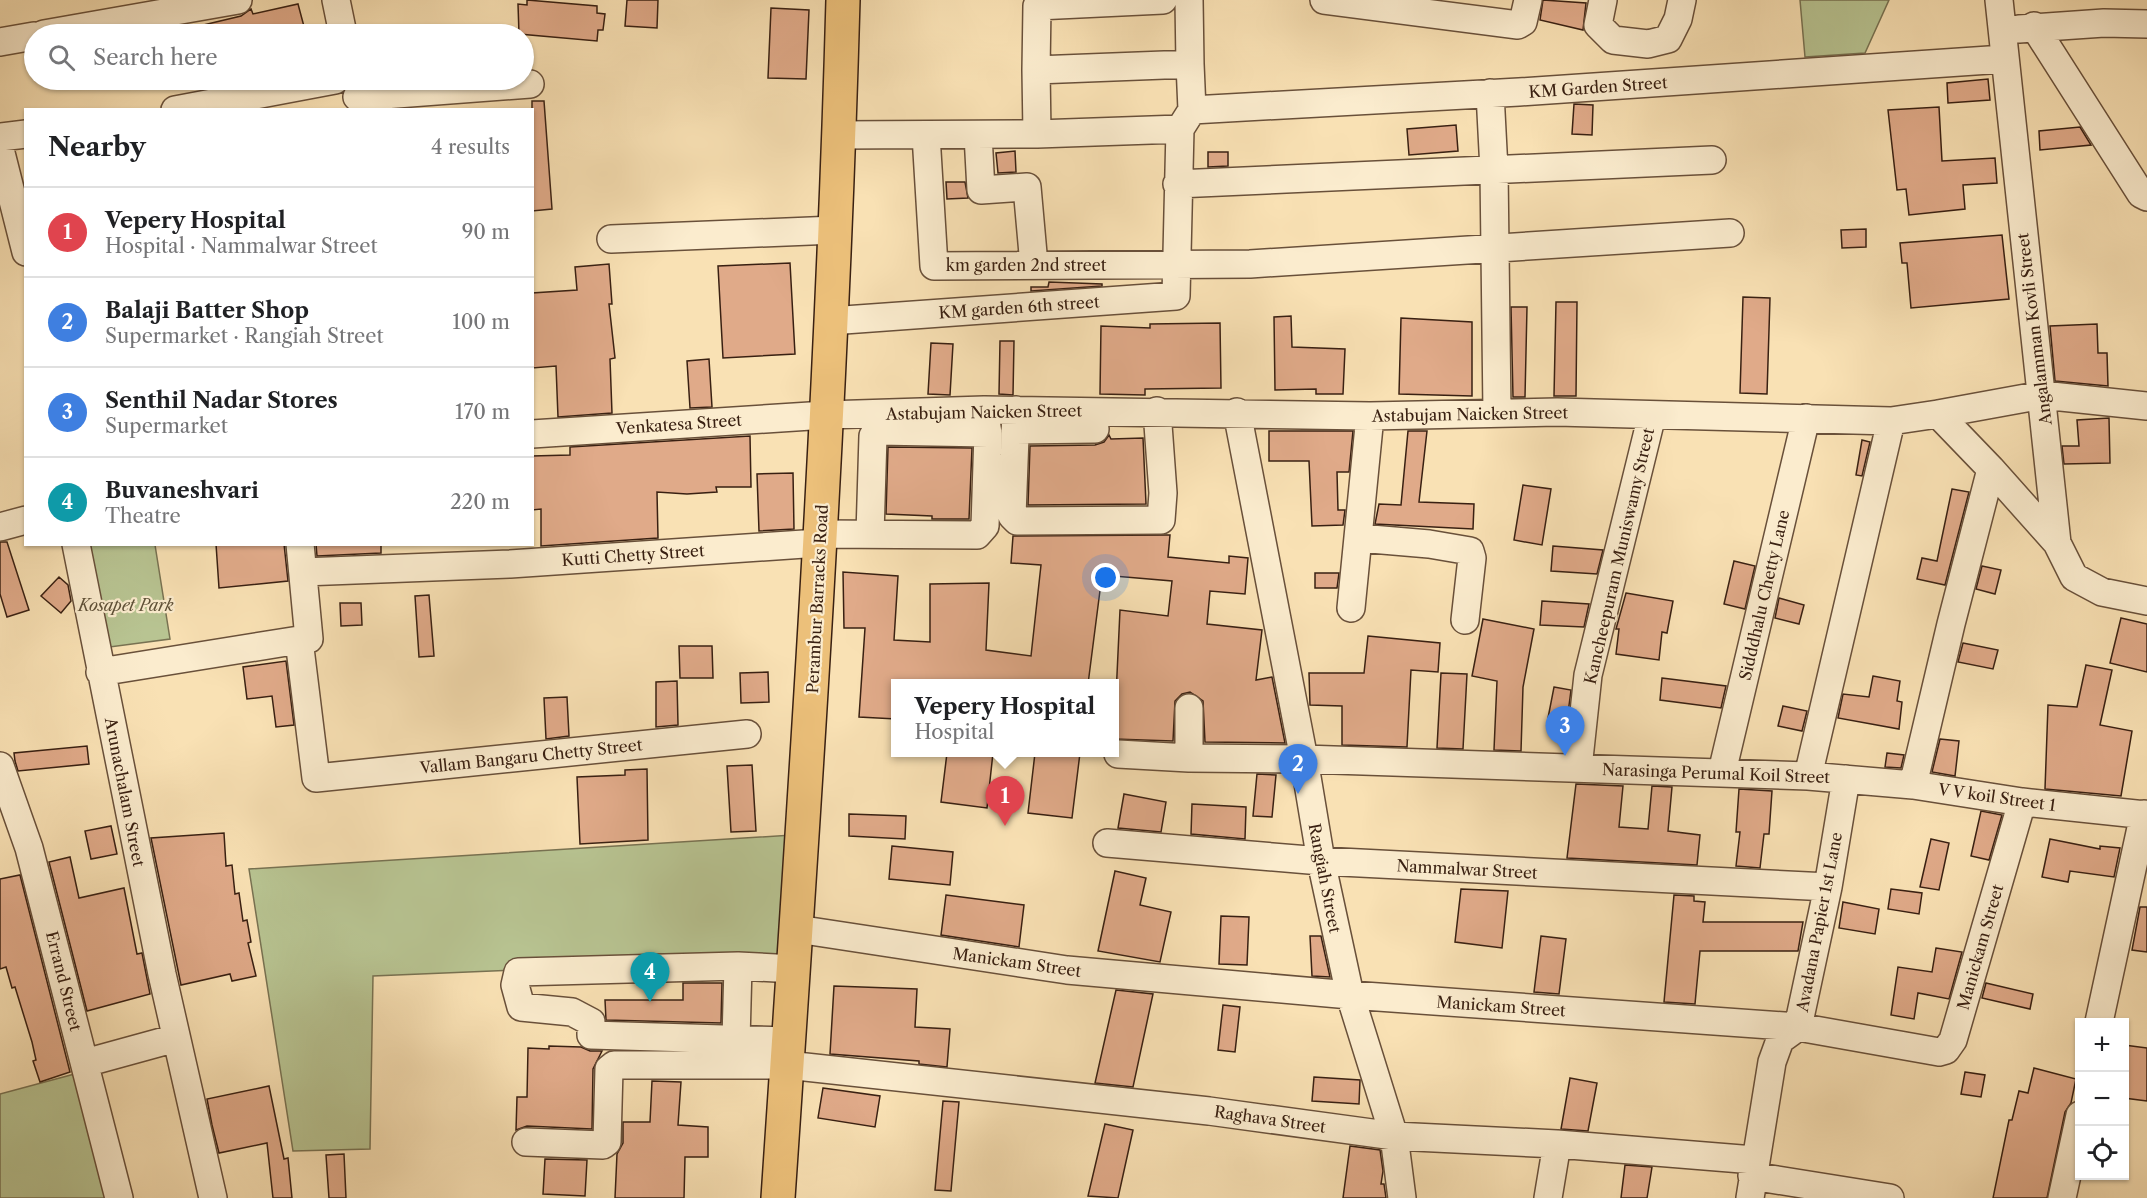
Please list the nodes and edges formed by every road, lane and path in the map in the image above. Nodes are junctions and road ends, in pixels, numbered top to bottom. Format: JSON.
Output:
{"nodes":[{"id":1,"x":238,"y":0,"type":"edge"},
{"id":2,"x":336,"y":0,"type":"edge"},
{"id":3,"x":843,"y":0,"type":"edge"},
{"id":4,"x":1163,"y":0,"type":"edge"},
{"id":5,"x":1189,"y":0,"type":"edge"},
{"id":6,"x":1324,"y":0,"type":"edge"},
{"id":7,"x":1528,"y":0,"type":"edge"},
{"id":8,"x":1603,"y":0,"type":"edge"},
{"id":9,"x":1682,"y":0,"type":"edge"},
{"id":10,"x":1999,"y":0,"type":"edge"},
{"id":11,"x":2105,"y":11,"type":"edge"},
{"id":12,"x":101,"y":24,"type":"edge"},
{"id":13,"x":341,"y":24,"type":"edge"},
{"id":14,"x":2147,"y":24,"type":"edge"},
{"id":15,"x":2034,"y":26,"type":"junction"},
{"id":16,"x":24,"y":38,"type":"edge"},
{"id":17,"x":0,"y":42,"type":"edge"},
{"id":18,"x":2004,"y":46,"type":"junction"},
{"id":19,"x":1190,"y":64,"type":"junction"},
{"id":20,"x":1036,"y":70,"type":"junction"},
{"id":21,"x":282,"y":90,"type":"edge"},
{"id":22,"x":435,"y":90,"type":"edge"},
{"id":23,"x":1490,"y":93,"type":"junction"},
{"id":24,"x":355,"y":95,"type":"edge"},
{"id":25,"x":187,"y":108,"type":"edge"},
{"id":26,"x":1186,"y":119,"type":"junction"},
{"id":27,"x":24,"y":134,"type":"edge"},
{"id":28,"x":1037,"y":134,"type":"junction"},
{"id":29,"x":839,"y":135,"type":"junction"},
{"id":30,"x":926,"y":135,"type":"junction"},
{"id":31,"x":978,"y":135,"type":"junction"},
{"id":32,"x":0,"y":137,"type":"edge"},
{"id":33,"x":0,"y":149,"type":"edge"},
{"id":34,"x":1712,"y":160,"type":"dead end"},
{"id":35,"x":1494,"y":170,"type":"junction"},
{"id":36,"x":1177,"y":184,"type":"junction"},
{"id":37,"x":2147,"y":197,"type":"edge"},
{"id":38,"x":20,"y":212,"type":"edge"},
{"id":39,"x":835,"y":230,"type":"junction"},
{"id":40,"x":1730,"y":233,"type":"dead end"},
{"id":41,"x":24,"y":239,"type":"edge"},
{"id":42,"x":611,"y":239,"type":"dead end"},
{"id":43,"x":1496,"y":248,"type":"junction"},
{"id":44,"x":1178,"y":264,"type":"junction"},
{"id":45,"x":1034,"y":265,"type":"junction"},
{"id":46,"x":830,"y":321,"type":"junction"},
{"id":47,"x":2042,"y":395,"type":"junction"},
{"id":48,"x":2147,"y":406,"type":"edge"},
{"id":49,"x":1237,"y":412,"type":"junction"},
{"id":50,"x":1497,"y":412,"type":"junction"},
{"id":51,"x":1938,"y":414,"type":"junction"},
{"id":52,"x":826,"y":415,"type":"junction"},
{"id":53,"x":1652,"y":415,"type":"junction"},
{"id":54,"x":1370,"y":416,"type":"junction"},
{"id":55,"x":1806,"y":418,"type":"junction"},
{"id":56,"x":1016,"y":420,"type":"junction"},
{"id":57,"x":1158,"y":420,"type":"junction"},
{"id":58,"x":986,"y":421,"type":"junction"},
{"id":59,"x":1891,"y":421,"type":"junction"},
{"id":60,"x":534,"y":434,"type":"edge"},
{"id":61,"x":1991,"y":469,"type":"junction"},
{"id":62,"x":24,"y":521,"type":"edge"},
{"id":63,"x":0,"y":527,"type":"edge"},
{"id":64,"x":870,"y":534,"type":"junction"},
{"id":65,"x":819,"y":538,"type":"junction"},
{"id":66,"x":1359,"y":538,"type":"junction"},
{"id":67,"x":2057,"y":543,"type":"junction"},
{"id":68,"x":76,"y":546,"type":"edge"},
{"id":69,"x":300,"y":546,"type":"edge"},
{"id":70,"x":303,"y":572,"type":"junction"},
{"id":71,"x":2147,"y":601,"type":"edge"},
{"id":72,"x":1351,"y":608,"type":"dead end"},
{"id":73,"x":1465,"y":620,"type":"dead end"},
{"id":74,"x":299,"y":640,"type":"junction"},
{"id":75,"x":100,"y":672,"type":"junction"},
{"id":76,"x":1189,"y":708,"type":"dead end"},
{"id":77,"x":747,"y":734,"type":"dead end"},
{"id":78,"x":1119,"y":754,"type":"edge"},
{"id":79,"x":1189,"y":758,"type":"junction"},
{"id":80,"x":1304,"y":759,"type":"junction"},
{"id":81,"x":0,"y":766,"type":"edge"},
{"id":82,"x":1578,"y":768,"type":"junction"},
{"id":83,"x":1722,"y":772,"type":"junction"},
{"id":84,"x":1809,"y":776,"type":"junction"},
{"id":85,"x":1846,"y":779,"type":"junction"},
{"id":86,"x":1913,"y":785,"type":"junction"},
{"id":87,"x":2022,"y":802,"type":"junction"},
{"id":88,"x":2145,"y":814,"type":"edge"},
{"id":89,"x":1107,"y":843,"type":"dead end"},
{"id":90,"x":1321,"y":861,"type":"junction"},
{"id":91,"x":1828,"y":887,"type":"junction"},
{"id":92,"x":797,"y":929,"type":"junction"},
{"id":93,"x":738,"y":966,"type":"junction"},
{"id":94,"x":794,"y":969,"type":"junction"},
{"id":95,"x":1350,"y":994,"type":"junction"},
{"id":96,"x":2100,"y":1018,"type":"edge"},
{"id":97,"x":1798,"y":1027,"type":"junction"},
{"id":98,"x":176,"y":1038,"type":"junction"},
{"id":99,"x":736,"y":1040,"type":"junction"},
{"id":100,"x":788,"y":1053,"type":"junction"},
{"id":101,"x":85,"y":1063,"type":"junction"},
{"id":102,"x":2077,"y":1126,"type":"edge"},
{"id":103,"x":1394,"y":1136,"type":"junction"},
{"id":104,"x":526,"y":1142,"type":"dead end"},
{"id":105,"x":1557,"y":1144,"type":"junction"},
{"id":106,"x":1752,"y":1178,"type":"edge"},
{"id":107,"x":119,"y":1198,"type":"edge"},
{"id":108,"x":213,"y":1198,"type":"edge"},
{"id":109,"x":778,"y":1198,"type":"edge"},
{"id":110,"x":1402,"y":1198,"type":"edge"},
{"id":111,"x":1548,"y":1198,"type":"edge"},
{"id":112,"x":1890,"y":1198,"type":"edge"},
{"id":113,"x":2062,"y":1198,"type":"edge"}],
"edges":[{"from":1,"to":12,"type":"street"},
{"from":2,"to":13,"type":"street"},
{"from":3,"to":29,"type":"main road","name":"Perambur Barracks Road"},
{"from":4,"to":20,"type":"street"},
{"from":5,"to":19,"type":"street"},
{"from":6,"to":7,"type":"street"},
{"from":8,"to":9,"type":"street"},
{"from":10,"to":18,"type":"street","name":"Angalamman Kovli Street"},
{"from":11,"to":14,"type":"street","name":"KM Garden Street"},
{"from":11,"to":15,"type":"street","name":"KM Garden Street"},
{"from":15,"to":18,"type":"street","name":"KM Garden Street"},
{"from":15,"to":37,"type":"street"},
{"from":16,"to":17,"type":"street"},
{"from":18,"to":23,"type":"street","name":"KM Garden Street"},
{"from":18,"to":47,"type":"street","name":"Angalamman Kovli Street"},
{"from":19,"to":20,"type":"street"},
{"from":19,"to":26,"type":"street"},
{"from":20,"to":28,"type":"street"},
{"from":21,"to":25,"type":"street"},
{"from":22,"to":24,"type":"street"},
{"from":23,"to":26,"type":"street","name":"KM Garden Street"},
{"from":23,"to":35,"type":"street"},
{"from":26,"to":28,"type":"street","name":"KM Garden Street"},
{"from":26,"to":36,"type":"street"},
{"from":27,"to":32,"type":"street"},
{"from":28,"to":31,"type":"street","name":"KM Garden Street"},
{"from":29,"to":30,"type":"street","name":"KM Garden Street"},
{"from":29,"to":39,"type":"main road","name":"Perambur Barracks Road"},
{"from":30,"to":31,"type":"street","name":"KM Garden Street"},
{"from":30,"to":45,"type":"street","name":"km garden 2nd street"},
{"from":31,"to":45,"type":"street"},
{"from":33,"to":38,"type":"street"},
{"from":34,"to":35,"type":"street"},
{"from":35,"to":36,"type":"street"},
{"from":35,"to":43,"type":"street"},
{"from":36,"to":44,"type":"street"},
{"from":38,"to":41,"type":"street"},
{"from":39,"to":42,"type":"street"},
{"from":39,"to":46,"type":"main road","name":"Perambur Barracks Road"},
{"from":40,"to":43,"type":"street","name":"km garden 2nd street"},
{"from":43,"to":44,"type":"street","name":"km garden 2nd street"},
{"from":43,"to":50,"type":"street"},
{"from":44,"to":45,"type":"street","name":"km garden 2nd street"},
{"from":44,"to":46,"type":"street","name":"KM garden 6th street"},
{"from":46,"to":52,"type":"main road","name":"Perambur Barracks Road"},
{"from":47,"to":48,"type":"street","name":"Astabujam Naicken Street"},
{"from":47,"to":51,"type":"street","name":"Astabujam Naicken Street"},
{"from":47,"to":67,"type":"street","name":"Angalamman Kovli Street"},
{"from":49,"to":54,"type":"street","name":"Astabujam Naicken Street"},
{"from":49,"to":57,"type":"street","name":"Astabujam Naicken Street"},
{"from":49,"to":80,"type":"street","name":"Rangiah Street"},
{"from":50,"to":53,"type":"street","name":"Astabujam Naicken Street"},
{"from":50,"to":54,"type":"street","name":"Astabujam Naicken Street"},
{"from":51,"to":59,"type":"street","name":"Astabujam Naicken Street"},
{"from":51,"to":61,"type":"street"},
{"from":52,"to":58,"type":"street","name":"Astabujam Naicken Street"},
{"from":52,"to":60,"type":"street","name":"Venkatesa Street"},
{"from":52,"to":65,"type":"main road","name":"Perambur Barracks Road"},
{"from":53,"to":55,"type":"street","name":"Astabujam Naicken Street"},
{"from":53,"to":82,"type":"street","name":"Kancheepuram Muniswamy Street"},
{"from":54,"to":66,"type":"street"},
{"from":55,"to":59,"type":"street","name":"Astabujam Naicken Street"},
{"from":55,"to":83,"type":"street","name":"Sidddhalu Chetty Lane"},
{"from":56,"to":57,"type":"street","name":"Astabujam Naicken Street"},
{"from":56,"to":57,"type":"street"},
{"from":56,"to":58,"type":"street","name":"Astabujam Naicken Street"},
{"from":58,"to":64,"type":"street"},
{"from":58,"to":64,"type":"street","name":"Kutti Chetty Street"},
{"from":59,"to":84,"type":"street"},
{"from":61,"to":67,"type":"street"},
{"from":61,"to":86,"type":"street"},
{"from":62,"to":63,"type":"street"},
{"from":64,"to":65,"type":"street","name":"Kutti Chetty Street"},
{"from":65,"to":70,"type":"street","name":"Kutti Chetty Street"},
{"from":65,"to":92,"type":"main road","name":"Perambur Barracks Road"},
{"from":66,"to":72,"type":"street"},
{"from":66,"to":73,"type":"street"},
{"from":67,"to":71,"type":"street","name":"Angalamman Kovli Street"},
{"from":68,"to":75,"type":"street","name":"Arunachalam Street"},
{"from":69,"to":70,"type":"street"},
{"from":70,"to":74,"type":"street"},
{"from":74,"to":75,"type":"street"},
{"from":74,"to":77,"type":"street","name":"Vallam Bangaru Chetty Street"},
{"from":75,"to":98,"type":"street","name":"Arunachalam Street"},
{"from":76,"to":79,"type":"street"},
{"from":78,"to":79,"type":"street","name":"Narasinga Perumal Koil Street"},
{"from":79,"to":80,"type":"street","name":"Narasinga Perumal Koil Street"},
{"from":80,"to":82,"type":"street","name":"Narasinga Perumal Koil Street"},
{"from":80,"to":90,"type":"street","name":"Rangiah Street"},
{"from":81,"to":101,"type":"street","name":"Errand Street"},
{"from":82,"to":83,"type":"street","name":"Narasinga Perumal Koil Street"},
{"from":83,"to":84,"type":"street","name":"Narasinga Perumal Koil Street"},
{"from":84,"to":85,"type":"street","name":"Narasinga Perumal Koil Street"},
{"from":85,"to":86,"type":"street","name":"V V koil Street 1"},
{"from":85,"to":91,"type":"street","name":"Avadana Papier 1st Lane"},
{"from":86,"to":87,"type":"street","name":"V V koil Street 1"},
{"from":87,"to":88,"type":"street","name":"V V koil Street 1"},
{"from":87,"to":97,"type":"street","name":"Manickam Street"},
{"from":88,"to":96,"type":"street"},
{"from":89,"to":90,"type":"street","name":"Nammalwar Street"},
{"from":90,"to":91,"type":"street","name":"Nammalwar Street"},
{"from":90,"to":95,"type":"street","name":"Rangiah Street"},
{"from":91,"to":97,"type":"street","name":"Avadana Papier 1st Lane"},
{"from":92,"to":94,"type":"main road","name":"Perambur Barracks Road"},
{"from":92,"to":95,"type":"street","name":"Manickam Street"},
{"from":93,"to":94,"type":"street"},
{"from":93,"to":99,"type":"street"},
{"from":93,"to":99,"type":"street"},
{"from":94,"to":100,"type":"main road","name":"Perambur Barracks Road"},
{"from":95,"to":97,"type":"street","name":"Manickam Street"},
{"from":95,"to":103,"type":"street","name":"Rangiah Street"},
{"from":97,"to":106,"type":"street","name":"Avadana Papier 1st Lane"},
{"from":98,"to":101,"type":"street"},
{"from":98,"to":108,"type":"street","name":"Arunachalam Street"},
{"from":99,"to":100,"type":"street"},
{"from":100,"to":103,"type":"street","name":"Raghava Street"},
{"from":100,"to":104,"type":"street"},
{"from":100,"to":109,"type":"main road","name":"Perambur Barracks Road"},
{"from":101,"to":107,"type":"street","name":"Errand Street"},
{"from":102,"to":113,"type":"street"},
{"from":103,"to":105,"type":"street","name":"Raghava Street"},
{"from":103,"to":110,"type":"street","name":"Rangiah Street"},
{"from":105,"to":106,"type":"street","name":"Raghava Street"},
{"from":105,"to":111,"type":"street"},
{"from":106,"to":112,"type":"street","name":"Raghava Street"}]}
